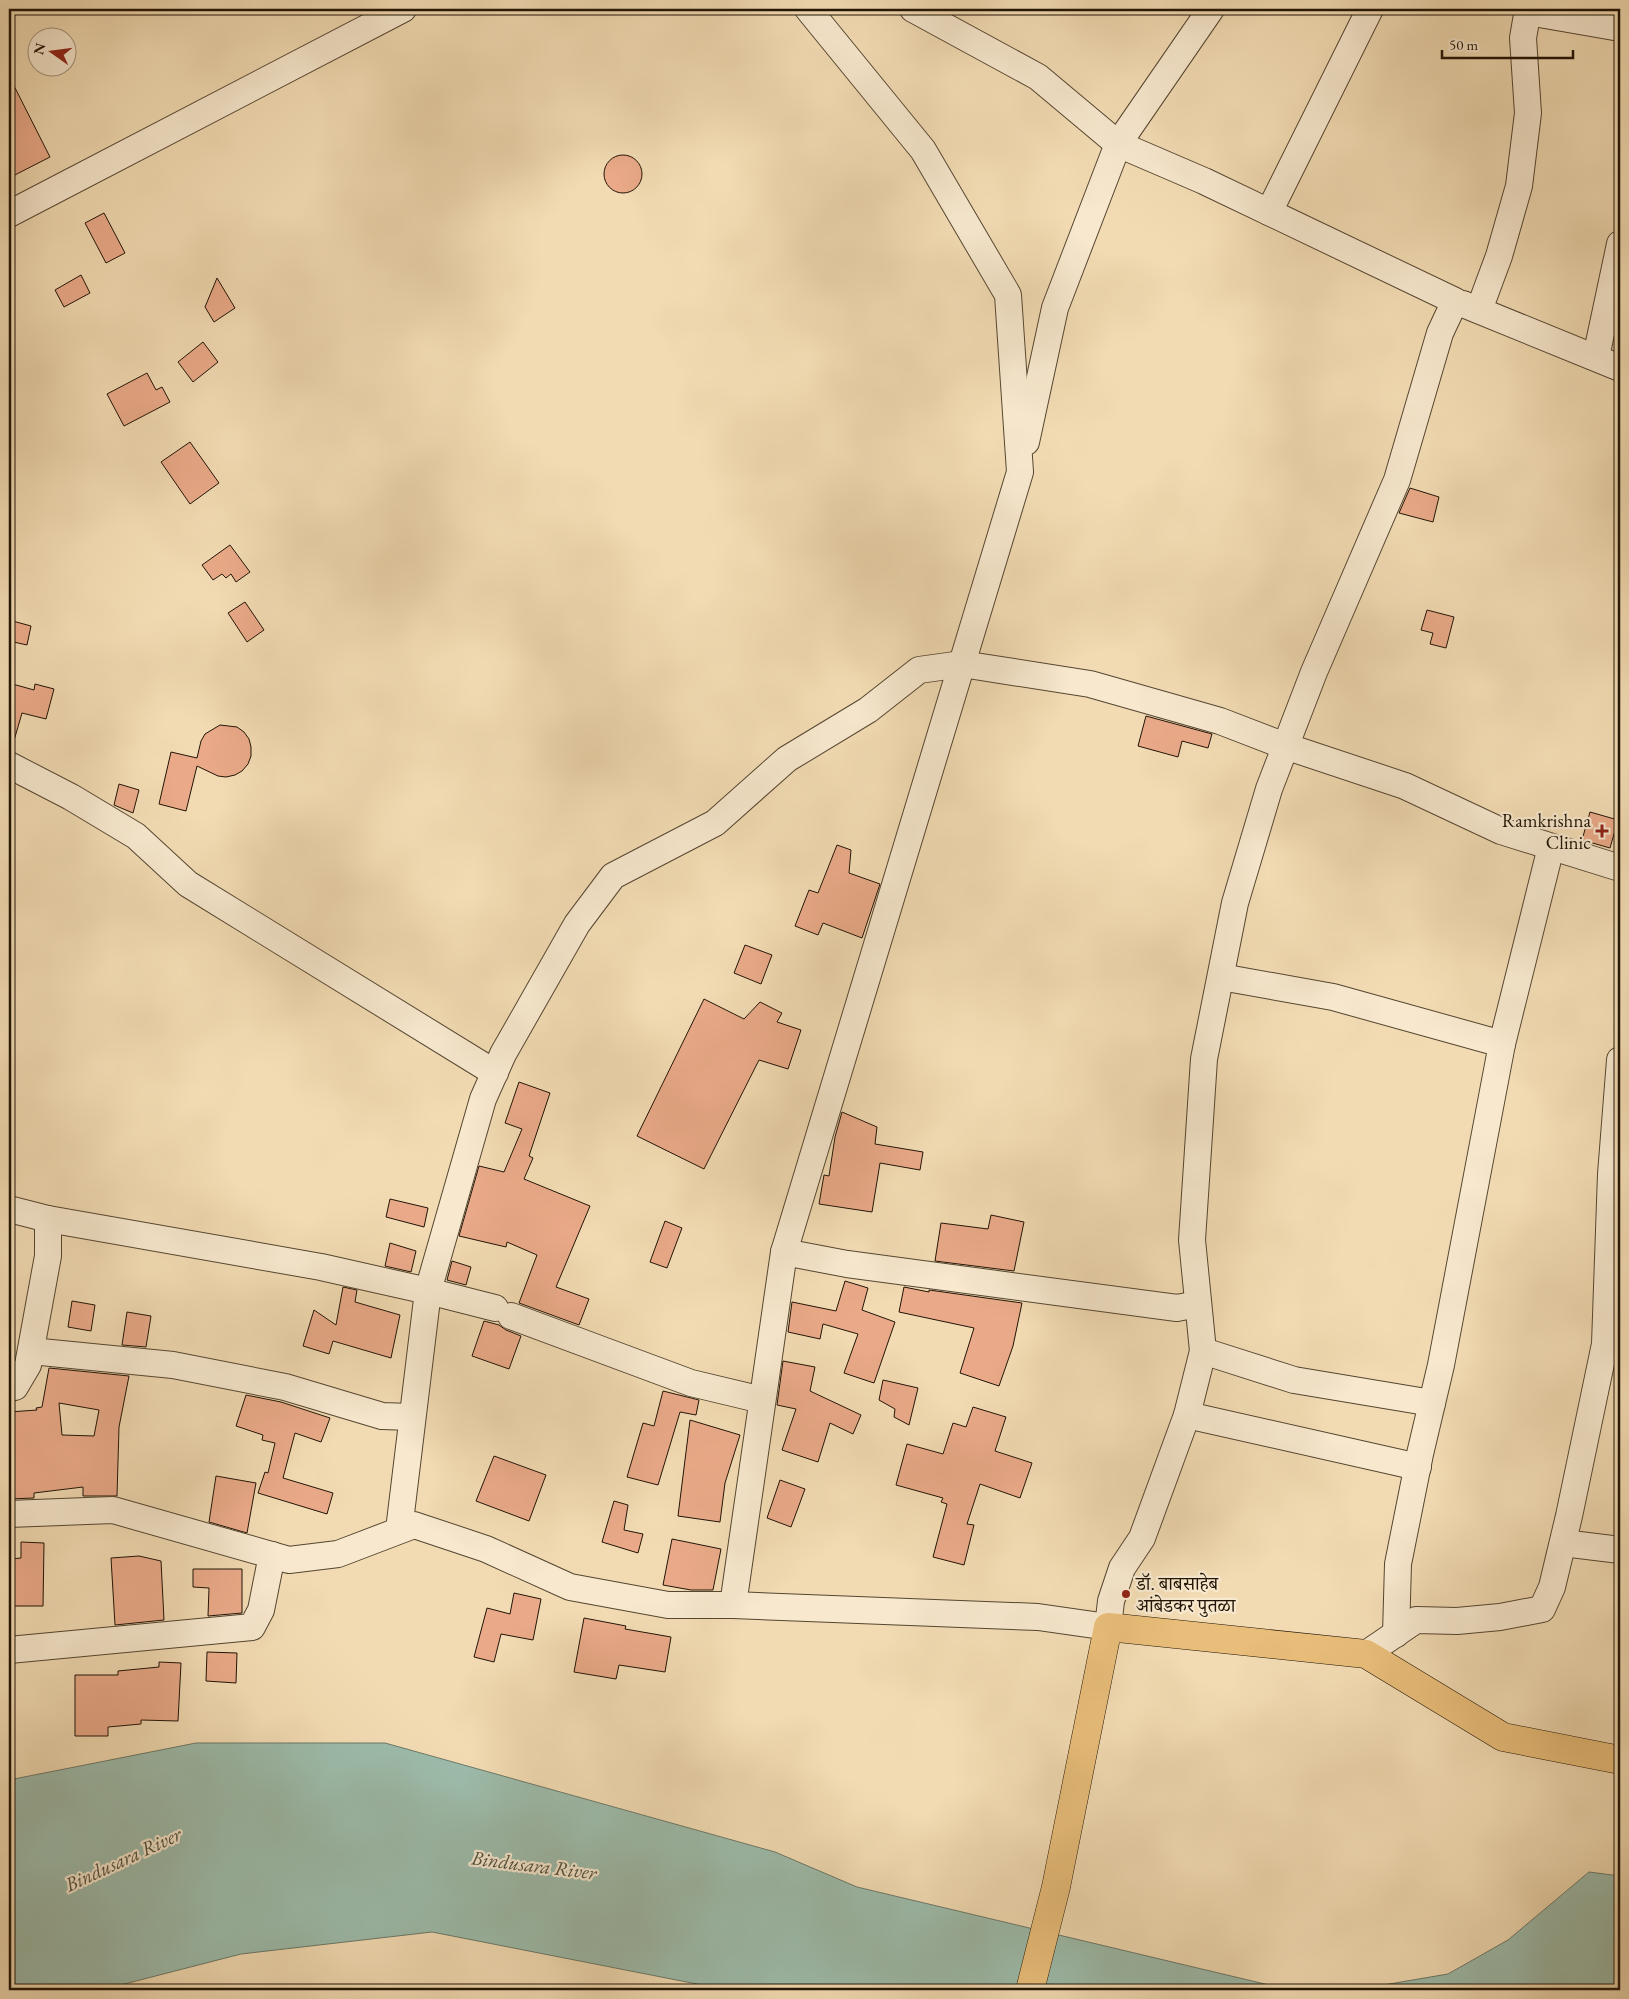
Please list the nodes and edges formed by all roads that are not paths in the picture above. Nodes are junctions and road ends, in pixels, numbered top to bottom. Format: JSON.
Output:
{"nodes":[{"id":1,"x":403,"y":9,"type":"edge"},
{"id":2,"x":808,"y":9,"type":"edge"},
{"id":3,"x":913,"y":9,"type":"edge"},
{"id":4,"x":1211,"y":9,"type":"edge"},
{"id":5,"x":1370,"y":9,"type":"edge"},
{"id":6,"x":1528,"y":10,"type":"edge"},
{"id":7,"x":1620,"y":28,"type":"edge"},
{"id":8,"x":1118,"y":144,"type":"junction"},
{"id":9,"x":1270,"y":212,"type":"junction"},
{"id":10,"x":9,"y":214,"type":"edge"},
{"id":11,"x":1620,"y":244,"type":"edge"},
{"id":12,"x":1467,"y":305,"type":"junction"},
{"id":13,"x":1596,"y":358,"type":"junction"},
{"id":14,"x":1620,"y":368,"type":"edge"},
{"id":15,"x":1020,"y":472,"type":"junction"},
{"id":16,"x":962,"y":664,"type":"junction"},
{"id":17,"x":1285,"y":746,"type":"junction"},
{"id":18,"x":9,"y":765,"type":"edge"},
{"id":19,"x":1551,"y":847,"type":"junction"},
{"id":20,"x":1620,"y":868,"type":"edge"},
{"id":21,"x":1220,"y":977,"type":"junction"},
{"id":22,"x":1502,"y":1044,"type":"junction"},
{"id":23,"x":1620,"y":1060,"type":"edge"},
{"id":24,"x":495,"y":1073,"type":"junction"},
{"id":25,"x":9,"y":1209,"type":"edge"},
{"id":26,"x":48,"y":1219,"type":"junction"},
{"id":27,"x":784,"y":1252,"type":"junction"},
{"id":28,"x":428,"y":1291,"type":"junction"},
{"id":29,"x":1198,"y":1304,"type":"junction"},
{"id":30,"x":31,"y":1351,"type":"junction"},
{"id":31,"x":1202,"y":1351,"type":"junction"},
{"id":32,"x":9,"y":1388,"type":"edge"},
{"id":33,"x":762,"y":1400,"type":"junction"},
{"id":34,"x":1432,"y":1403,"type":"junction"},
{"id":35,"x":1186,"y":1415,"type":"junction"},
{"id":36,"x":412,"y":1417,"type":"junction"},
{"id":37,"x":1418,"y":1467,"type":"junction"},
{"id":38,"x":9,"y":1514,"type":"edge"},
{"id":39,"x":399,"y":1530,"type":"junction"},
{"id":40,"x":1563,"y":1544,"type":"junction"},
{"id":41,"x":1620,"y":1550,"type":"edge"},
{"id":42,"x":272,"y":1555,"type":"junction"},
{"id":43,"x":733,"y":1605,"type":"junction"},
{"id":44,"x":1108,"y":1627,"type":"junction"},
{"id":45,"x":1396,"y":1634,"type":"junction"},
{"id":46,"x":9,"y":1650,"type":"edge"},
{"id":47,"x":1366,"y":1654,"type":"junction"},
{"id":48,"x":1620,"y":1760,"type":"edge"},
{"id":49,"x":1030,"y":1990,"type":"edge"}],
"edges":[{"from":1,"to":10,"type":"street"},
{"from":2,"to":15,"type":"street"},
{"from":3,"to":8,"type":"street"},
{"from":4,"to":8,"type":"street"},
{"from":5,"to":9,"type":"street"},
{"from":6,"to":7,"type":"street"},
{"from":6,"to":12,"type":"street"},
{"from":8,"to":9,"type":"street"},
{"from":8,"to":15,"type":"street"},
{"from":9,"to":12,"type":"street"},
{"from":11,"to":13,"type":"street"},
{"from":12,"to":13,"type":"street"},
{"from":12,"to":17,"type":"street"},
{"from":13,"to":14,"type":"street"},
{"from":15,"to":16,"type":"street"},
{"from":16,"to":17,"type":"street"},
{"from":16,"to":24,"type":"street"},
{"from":16,"to":27,"type":"street"},
{"from":17,"to":19,"type":"street"},
{"from":17,"to":21,"type":"street"},
{"from":18,"to":24,"type":"street"},
{"from":19,"to":20,"type":"street"},
{"from":19,"to":22,"type":"street"},
{"from":21,"to":22,"type":"street"},
{"from":21,"to":29,"type":"street"},
{"from":22,"to":34,"type":"street"},
{"from":23,"to":40,"type":"street"},
{"from":24,"to":28,"type":"street"},
{"from":25,"to":26,"type":"street"},
{"from":26,"to":28,"type":"street"},
{"from":26,"to":30,"type":"street"},
{"from":27,"to":29,"type":"street"},
{"from":27,"to":33,"type":"street"},
{"from":28,"to":33,"type":"street"},
{"from":28,"to":36,"type":"street"},
{"from":29,"to":31,"type":"street"},
{"from":30,"to":32,"type":"street"},
{"from":30,"to":36,"type":"street"},
{"from":31,"to":34,"type":"street"},
{"from":31,"to":35,"type":"street"},
{"from":33,"to":43,"type":"street"},
{"from":34,"to":37,"type":"street"},
{"from":35,"to":37,"type":"street"},
{"from":35,"to":44,"type":"street"},
{"from":36,"to":39,"type":"street"},
{"from":37,"to":45,"type":"street"},
{"from":38,"to":42,"type":"street"},
{"from":39,"to":42,"type":"street"},
{"from":39,"to":43,"type":"street"},
{"from":40,"to":41,"type":"street"},
{"from":40,"to":45,"type":"street"},
{"from":42,"to":46,"type":"street"},
{"from":43,"to":44,"type":"street"},
{"from":44,"to":47,"type":"main road"},
{"from":44,"to":49,"type":"main road"},
{"from":45,"to":47,"type":"street"},
{"from":47,"to":48,"type":"main road"}]}
